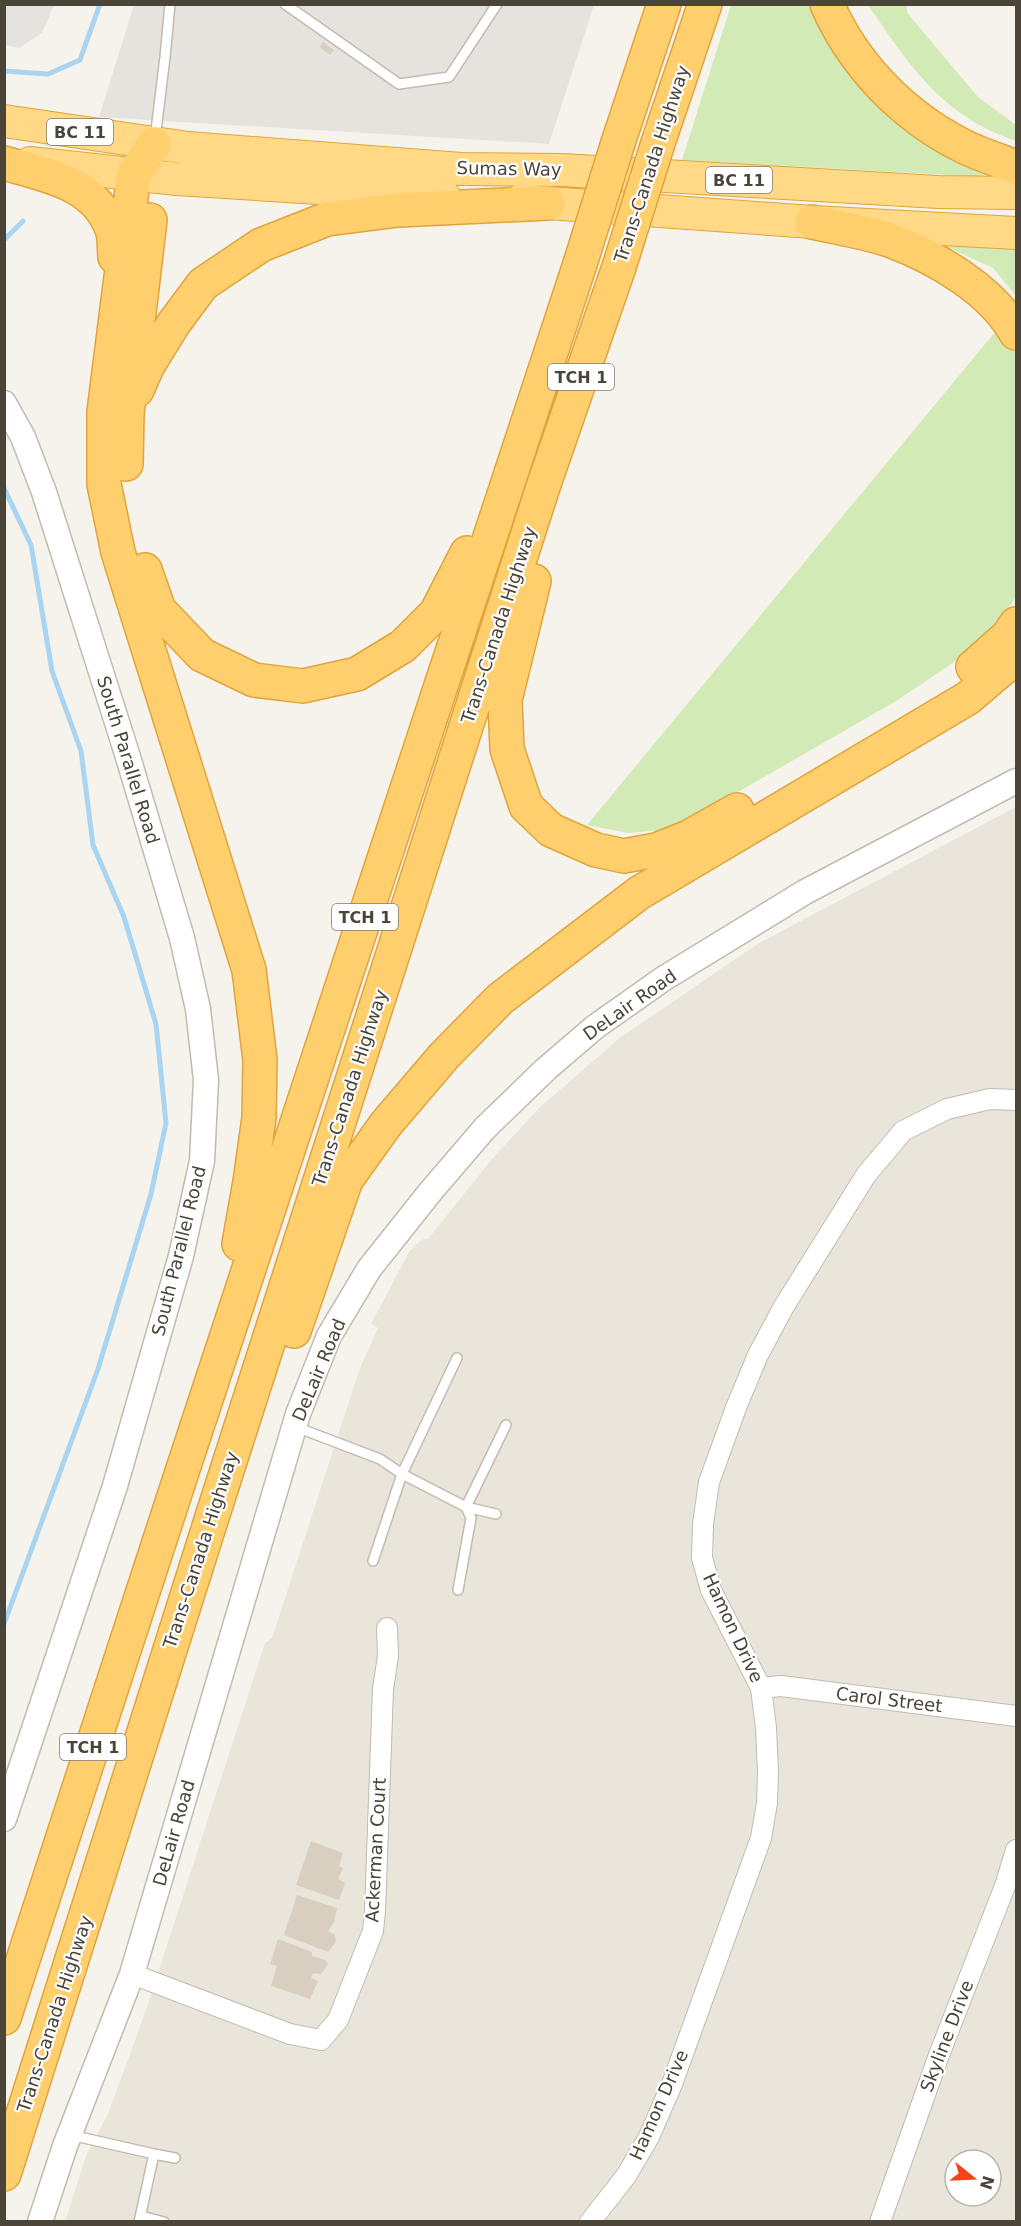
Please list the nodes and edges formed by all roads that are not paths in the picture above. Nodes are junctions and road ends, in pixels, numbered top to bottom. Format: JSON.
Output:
{"nodes":[{"id":1,"x":170,"y":4,"type":"edge"},
{"id":2,"x":285,"y":4,"type":"edge"},
{"id":3,"x":497,"y":4,"type":"edge"},
{"id":4,"x":664,"y":4,"type":"edge"},
{"id":5,"x":705,"y":4,"type":"edge"},
{"id":6,"x":826,"y":4,"type":"edge"},
{"id":7,"x":4,"y":121,"type":"edge"},
{"id":8,"x":154,"y":144,"type":"junction"},
{"id":9,"x":4,"y":162,"type":"edge"},
{"id":10,"x":1017,"y":167,"type":"edge"},
{"id":11,"x":146,"y":176,"type":"junction"},
{"id":12,"x":1017,"y":193,"type":"edge"},
{"id":13,"x":548,"y":203,"type":"junction"},
{"id":14,"x":812,"y":222,"type":"junction"},
{"id":15,"x":1017,"y":233,"type":"edge"},
{"id":16,"x":118,"y":290,"type":"junction"},
{"id":17,"x":1017,"y":333,"type":"edge"},
{"id":18,"x":548,"y":359,"type":"junction"},
{"id":19,"x":4,"y":403,"type":"edge"},
{"id":20,"x":127,"y":414,"type":"junction"},
{"id":21,"x":543,"y":487,"type":"junction"},
{"id":22,"x":1017,"y":624,"type":"edge"},
{"id":23,"x":1017,"y":657,"type":"edge"},
{"id":24,"x":1017,"y":782,"type":"edge"},
{"id":25,"x":1017,"y":1100,"type":"edge"},
{"id":26,"x":457,"y":1358,"type":"dead end"},
{"id":27,"x":506,"y":1425,"type":"dead end"},
{"id":28,"x":294,"y":1426,"type":"junction"},
{"id":29,"x":181,"y":1474,"type":"junction"},
{"id":30,"x":402,"y":1474,"type":"junction"},
{"id":31,"x":466,"y":1507,"type":"junction"},
{"id":32,"x":213,"y":1514,"type":"junction"},
{"id":33,"x":496,"y":1514,"type":"dead end"},
{"id":34,"x":373,"y":1561,"type":"dead end"},
{"id":35,"x":459,"y":1590,"type":"dead end"},
{"id":36,"x":387,"y":1628,"type":"dead end"},
{"id":37,"x":761,"y":1688,"type":"junction"},
{"id":38,"x":1017,"y":1716,"type":"edge"},
{"id":39,"x":4,"y":1819,"type":"edge"},
{"id":40,"x":1017,"y":1850,"type":"edge"},
{"id":41,"x":1011,"y":1888,"type":"edge"},
{"id":42,"x":132,"y":1974,"type":"junction"},
{"id":43,"x":4,"y":2018,"type":"edge"},
{"id":44,"x":69,"y":2134,"type":"junction"},
{"id":45,"x":154,"y":2154,"type":"junction"},
{"id":46,"x":176,"y":2158,"type":"dead end"},
{"id":47,"x":4,"y":2174,"type":"edge"},
{"id":48,"x":140,"y":2218,"type":"edge"},
{"id":49,"x":40,"y":2222,"type":"edge"},
{"id":50,"x":164,"y":2222,"type":"edge"},
{"id":51,"x":590,"y":2222,"type":"edge"},
{"id":52,"x":879,"y":2222,"type":"edge"}],
"edges":[{"from":1,"to":8,"type":"lane"},
{"from":2,"to":3,"type":"lane"},
{"from":4,"to":18,"type":"highway","name":"Trans-Canada Highway","number":"TCH 1","bridge":true},
{"from":5,"to":21,"type":"highway","name":"Trans-Canada Highway","number":"TCH 1","bridge":true},
{"from":6,"to":10,"type":"highway"},
{"from":7,"to":8,"type":"highway","name":"Sumas Way","number":"BC 11"},
{"from":8,"to":11,"type":"highway"},
{"from":8,"to":12,"type":"highway","name":"Sumas Way","number":"BC 11"},
{"from":9,"to":11,"type":"highway","name":"Sumas Way","number":"BC 11"},
{"from":9,"to":16,"type":"highway"},
{"from":11,"to":13,"type":"highway","name":"Sumas Way","number":"BC 11"},
{"from":11,"to":16,"type":"highway"},
{"from":11,"to":20,"type":"highway"},
{"from":13,"to":14,"type":"highway","name":"Sumas Way","number":"BC 11"},
{"from":13,"to":20,"type":"highway"},
{"from":14,"to":15,"type":"highway","name":"Sumas Way","number":"BC 11"},
{"from":14,"to":17,"type":"highway"},
{"from":16,"to":29,"type":"highway"},
{"from":18,"to":20,"type":"highway"},
{"from":18,"to":29,"type":"highway","name":"Trans-Canada Highway","number":"TCH 1"},
{"from":19,"to":39,"type":"street","name":"South Parallel Road"},
{"from":21,"to":22,"type":"highway"},
{"from":21,"to":32,"type":"highway","name":"Trans-Canada Highway","number":"TCH 1"},
{"from":23,"to":32,"type":"highway"},
{"from":24,"to":28,"type":"street","name":"DeLair Road"},
{"from":25,"to":37,"type":"street","name":"Hamon Drive"},
{"from":26,"to":30,"type":"lane"},
{"from":27,"to":31,"type":"lane"},
{"from":28,"to":30,"type":"lane"},
{"from":28,"to":42,"type":"street","name":"DeLair Road"},
{"from":29,"to":43,"type":"highway","name":"Trans-Canada Highway","number":"TCH 1"},
{"from":30,"to":31,"type":"lane"},
{"from":30,"to":34,"type":"lane"},
{"from":31,"to":33,"type":"lane"},
{"from":31,"to":35,"type":"lane"},
{"from":32,"to":47,"type":"highway","name":"Trans-Canada Highway","number":"TCH 1"},
{"from":36,"to":42,"type":"street","name":"Ackerman Court"},
{"from":37,"to":38,"type":"street","name":"Carol Street"},
{"from":37,"to":51,"type":"street","name":"Hamon Drive"},
{"from":40,"to":41,"type":"street","name":"Skyline Drive"},
{"from":41,"to":52,"type":"street","name":"Skyline Drive"},
{"from":42,"to":44,"type":"street","name":"DeLair Road"},
{"from":44,"to":45,"type":"lane"},
{"from":44,"to":49,"type":"street","name":"DeLair Road"},
{"from":45,"to":46,"type":"lane"},
{"from":45,"to":48,"type":"lane"},
{"from":48,"to":50,"type":"lane"}]}
